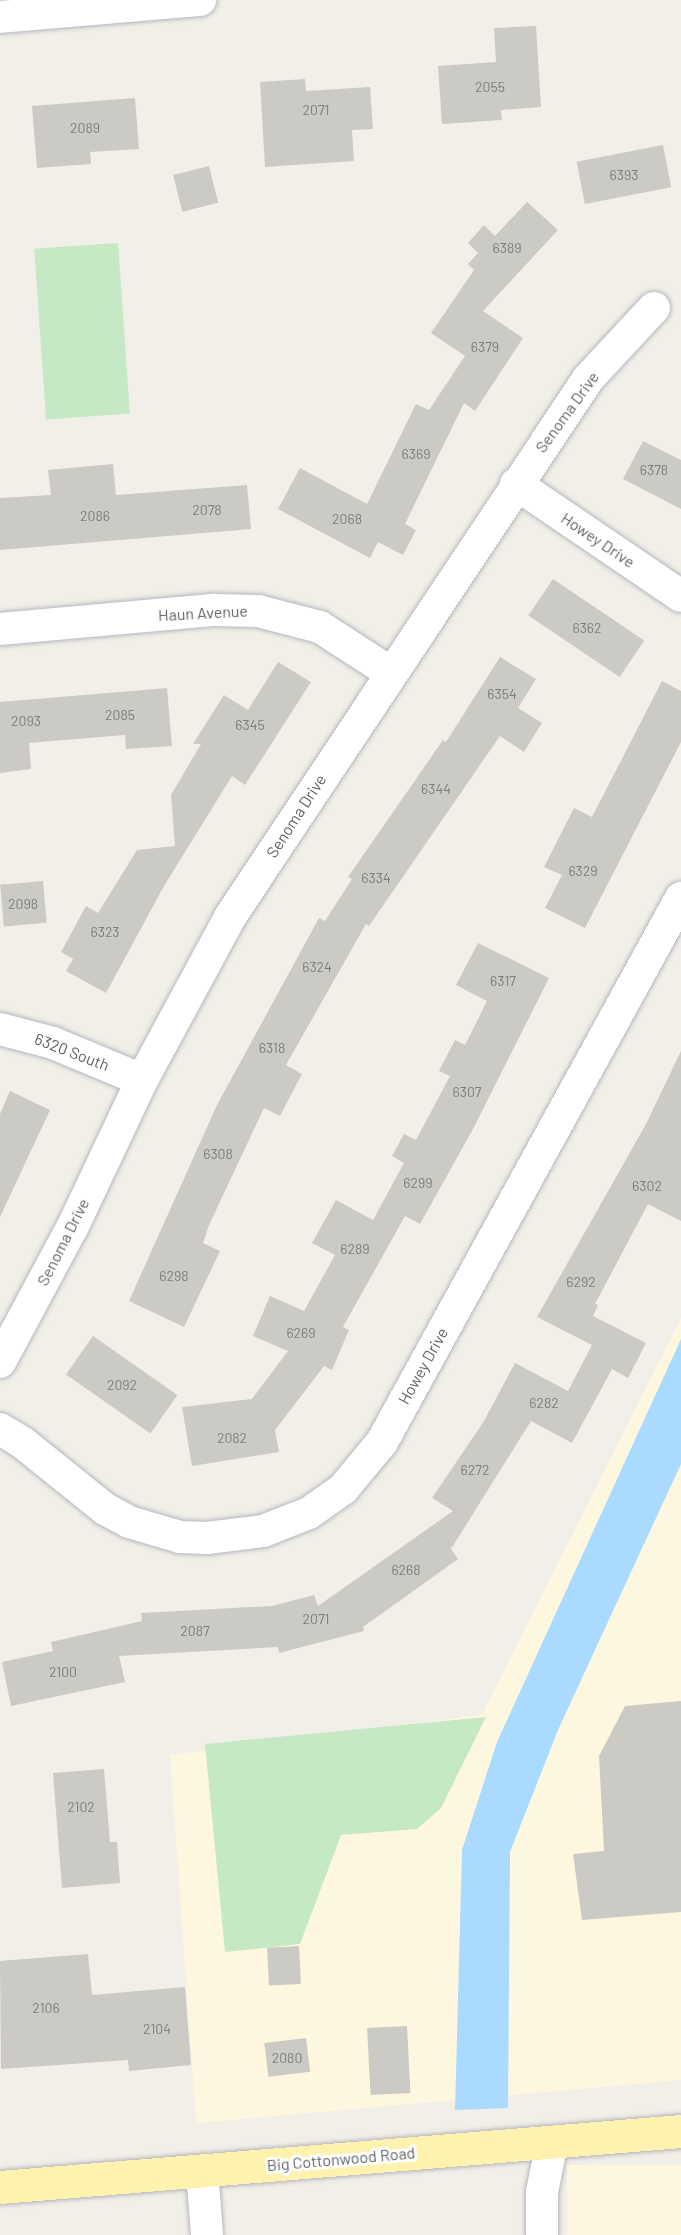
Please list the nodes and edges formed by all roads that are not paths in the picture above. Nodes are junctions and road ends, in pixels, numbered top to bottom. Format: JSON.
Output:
{"nodes":[{"id":1,"x":200,"y":0,"type":"edge"},
{"id":2,"x":0,"y":17,"type":"edge"},
{"id":3,"x":654,"y":308,"type":"dead end"},
{"id":4,"x":516,"y":484,"type":"junction"},
{"id":5,"x":681,"y":596,"type":"edge"},
{"id":6,"x":0,"y":629,"type":"edge"},
{"id":7,"x":391,"y":673,"type":"junction"},
{"id":8,"x":681,"y":898,"type":"edge"},
{"id":9,"x":0,"y":1029,"type":"edge"},
{"id":10,"x":142,"y":1080,"type":"junction"},
{"id":11,"x":0,"y":1362,"type":"edge"},
{"id":12,"x":0,"y":1429,"type":"edge"},
{"id":13,"x":681,"y":2131,"type":"edge"},
{"id":14,"x":552,"y":2142,"type":"junction"},
{"id":15,"x":202,"y":2171,"type":"junction"},
{"id":16,"x":0,"y":2187,"type":"edge"},
{"id":17,"x":207,"y":2235,"type":"edge"},
{"id":18,"x":542,"y":2235,"type":"edge"}],
"edges":[{"from":1,"to":2,"type":"street"},
{"from":3,"to":4,"type":"street","name":"Senoma Drive"},
{"from":4,"to":5,"type":"street","name":"Howey Drive"},
{"from":4,"to":7,"type":"street","name":"Senoma Drive"},
{"from":6,"to":7,"type":"street","name":"Haun Avenue"},
{"from":7,"to":10,"type":"street","name":"Senoma Drive"},
{"from":8,"to":12,"type":"street","name":"Howey Drive"},
{"from":9,"to":10,"type":"street","name":"6320 South"},
{"from":10,"to":11,"type":"street","name":"Senoma Drive"},
{"from":13,"to":14,"type":"main road","name":"Big Cottonwood Road"},
{"from":14,"to":15,"type":"main road","name":"Big Cottonwood Road"},
{"from":14,"to":18,"type":"street"},
{"from":15,"to":16,"type":"main road","name":"Big Cottonwood Road"},
{"from":15,"to":17,"type":"street"}]}
